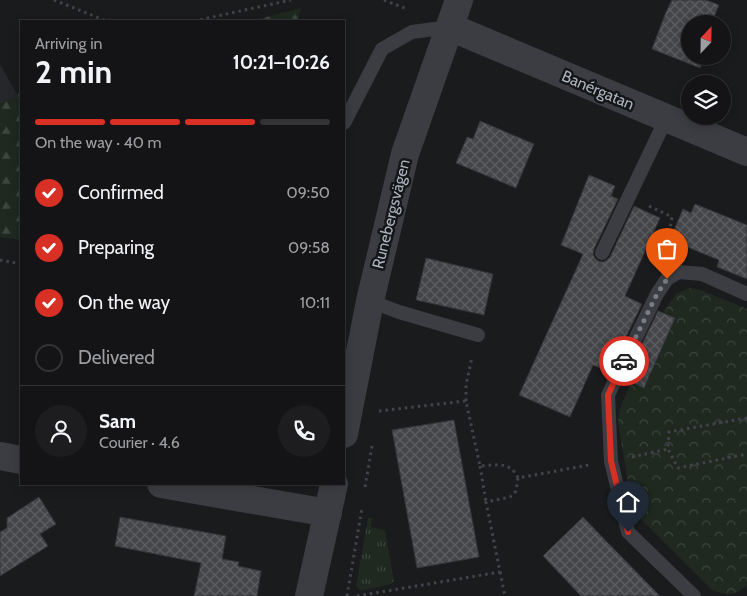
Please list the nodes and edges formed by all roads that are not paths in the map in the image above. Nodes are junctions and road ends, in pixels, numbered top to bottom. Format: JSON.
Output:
{"nodes":[{"id":1,"x":459,"y":0,"type":"edge"},
{"id":2,"x":450,"y":27,"type":"junction"},
{"id":3,"x":666,"y":119,"type":"junction"},
{"id":4,"x":345,"y":121,"type":"edge"},
{"id":5,"x":747,"y":152,"type":"edge"},
{"id":6,"x":602,"y":253,"type":"dead end"},
{"id":7,"x":747,"y":294,"type":"edge"},
{"id":8,"x":370,"y":301,"type":"junction"},
{"id":9,"x":478,"y":335,"type":"road end"},
{"id":10,"x":345,"y":429,"type":"edge"},
{"id":11,"x":0,"y":456,"type":"edge"},
{"id":12,"x":20,"y":460,"type":"edge"},
{"id":13,"x":167,"y":485,"type":"edge"},
{"id":14,"x":334,"y":485,"type":"edge"},
{"id":15,"x":328,"y":513,"type":"junction"},
{"id":16,"x":308,"y":596,"type":"edge"},
{"id":17,"x":694,"y":596,"type":"edge"}],
"edges":[{"from":1,"to":2,"type":"street","name":"Runebergsvägen"},
{"from":2,"to":3,"type":"street","name":"Banérgatan"},
{"from":2,"to":4,"type":"lane"},
{"from":2,"to":8,"type":"street","name":"Runebergsvägen"},
{"from":3,"to":5,"type":"street","name":"Banérgatan"},
{"from":3,"to":6,"type":"lane"},
{"from":7,"to":17,"type":"lane"},
{"from":8,"to":9,"type":"lane"},
{"from":8,"to":10,"type":"street","name":"Runebergsvägen"},
{"from":11,"to":12,"type":"street"},
{"from":13,"to":15,"type":"street"},
{"from":14,"to":15,"type":"street"},
{"from":15,"to":16,"type":"street"}]}
